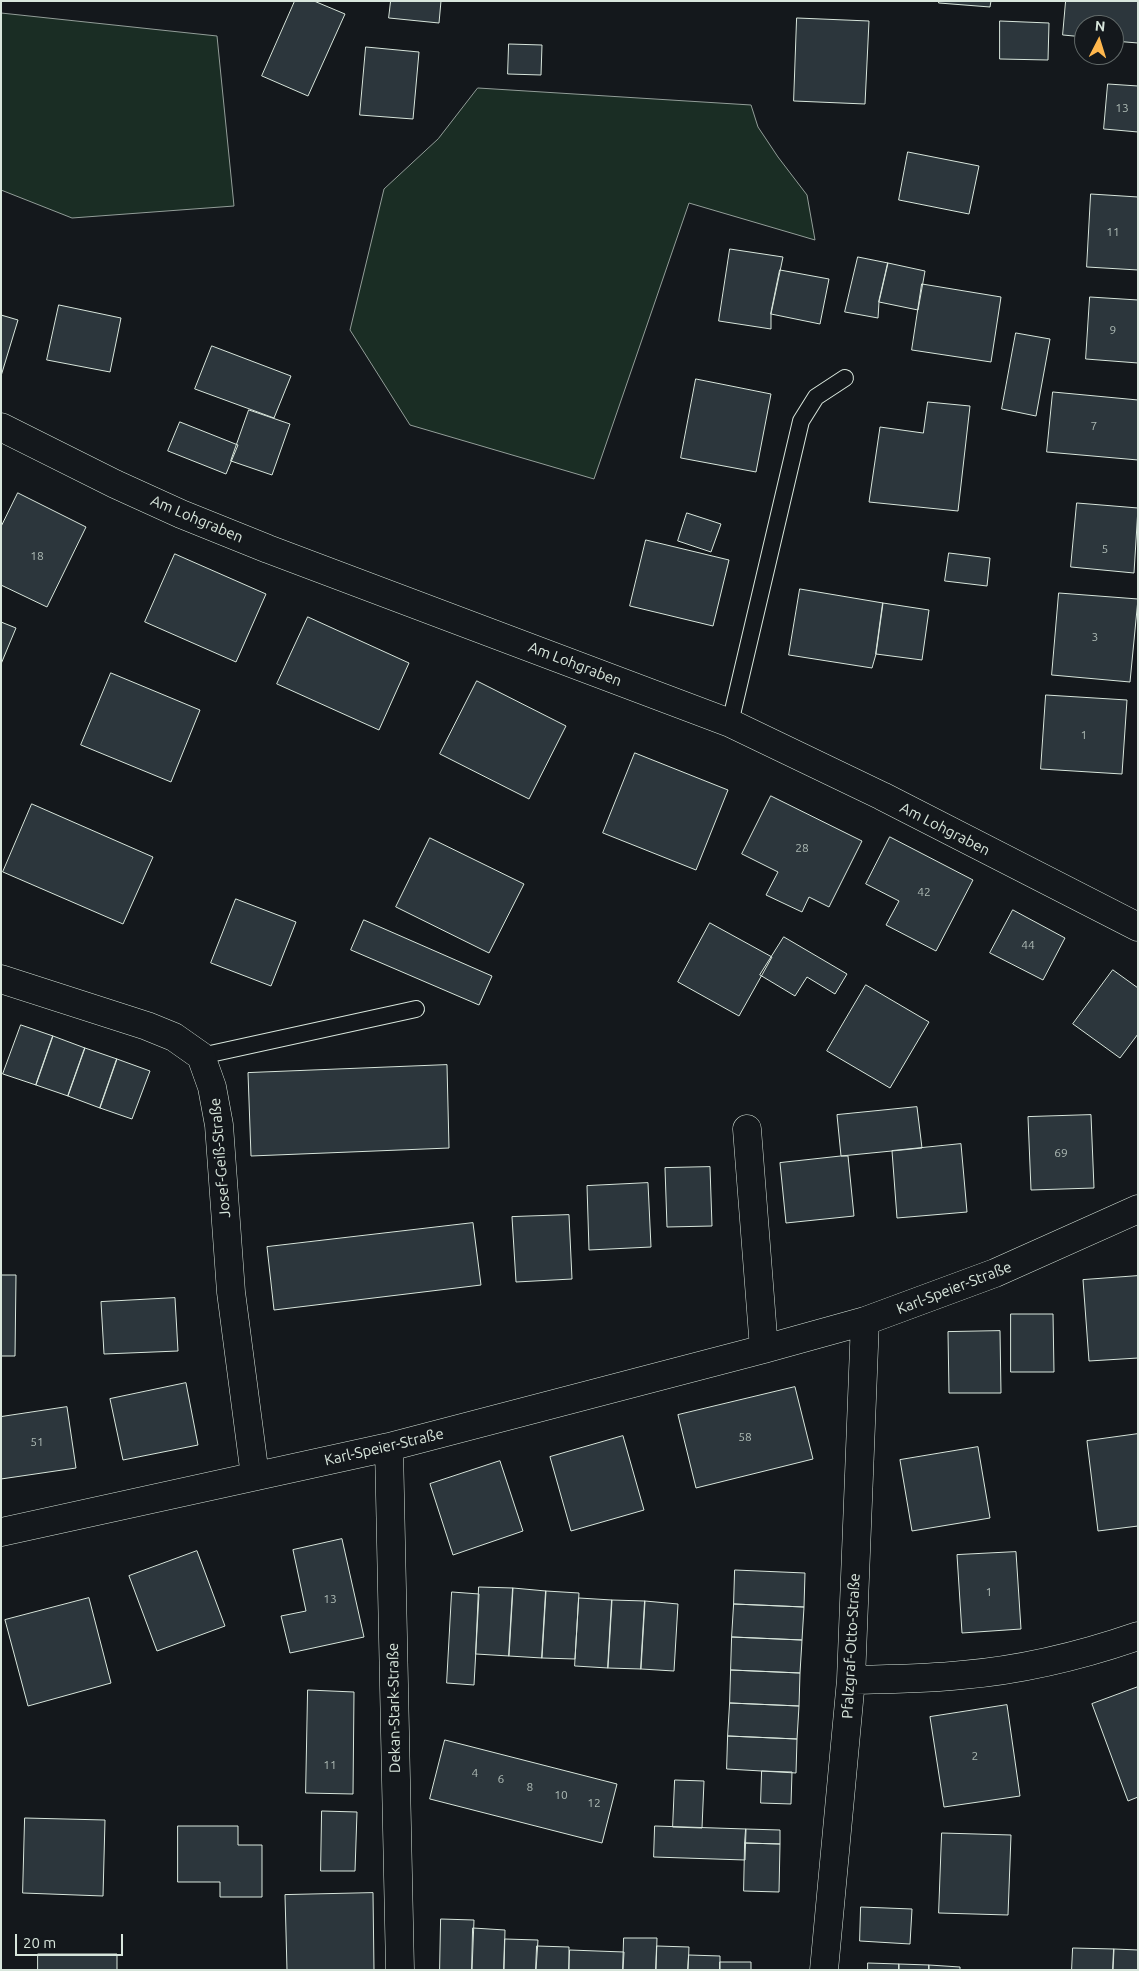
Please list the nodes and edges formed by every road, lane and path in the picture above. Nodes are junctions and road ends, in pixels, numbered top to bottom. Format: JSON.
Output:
{"nodes":[{"id":1,"x":845,"y":378,"type":"dead end"},
{"id":2,"x":1,"y":427,"type":"edge"},
{"id":3,"x":730,"y":723,"type":"junction"},
{"id":4,"x":1138,"y":927,"type":"edge"},
{"id":5,"x":1,"y":979,"type":"edge"},
{"id":6,"x":416,"y":1009,"type":"dead end"},
{"id":7,"x":201,"y":1056,"type":"junction"},
{"id":8,"x":747,"y":1129,"type":"dead end"},
{"id":9,"x":1138,"y":1210,"type":"edge"},
{"id":10,"x":865,"y":1321,"type":"junction"},
{"id":11,"x":764,"y":1349,"type":"junction"},
{"id":12,"x":389,"y":1447,"type":"junction"},
{"id":13,"x":255,"y":1476,"type":"junction"},
{"id":14,"x":1,"y":1532,"type":"edge"},
{"id":15,"x":1138,"y":1636,"type":"edge"},
{"id":16,"x":851,"y":1680,"type":"junction"},
{"id":17,"x":400,"y":1970,"type":"edge"},
{"id":18,"x":824,"y":1970,"type":"edge"}],
"edges":[{"from":1,"to":3,"type":"lane"},
{"from":2,"to":3,"type":"street","name":"Am Lohgraben"},
{"from":3,"to":4,"type":"street","name":"Am Lohgraben"},
{"from":5,"to":7,"type":"street"},
{"from":6,"to":7,"type":"lane"},
{"from":7,"to":13,"type":"street","name":"Josef-Geiß-Straße"},
{"from":8,"to":11,"type":"street"},
{"from":9,"to":10,"type":"street","name":"Karl-Speier-Straße"},
{"from":10,"to":11,"type":"street","name":"Karl-Speier-Straße"},
{"from":10,"to":16,"type":"street","name":"Pfalzgraf-Otto-Straße"},
{"from":11,"to":12,"type":"street","name":"Karl-Speier-Straße"},
{"from":12,"to":13,"type":"street","name":"Karl-Speier-Straße"},
{"from":12,"to":17,"type":"street","name":"Dekan-Stark-Straße"},
{"from":13,"to":14,"type":"street","name":"Karl-Speier-Straße"},
{"from":15,"to":16,"type":"street"},
{"from":16,"to":18,"type":"street","name":"Pfalzgraf-Otto-Straße"}]}
